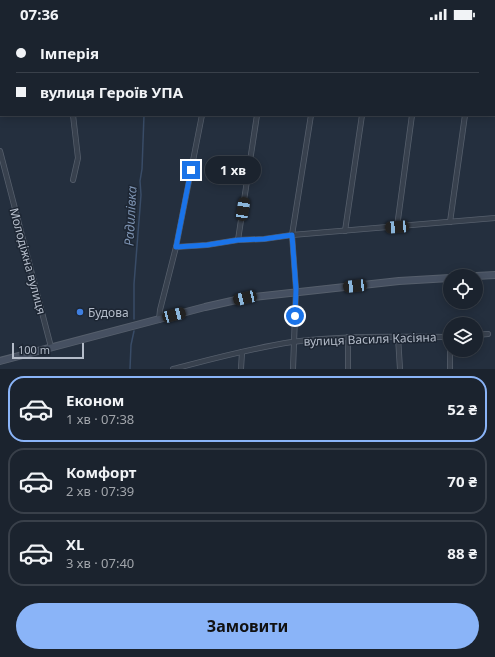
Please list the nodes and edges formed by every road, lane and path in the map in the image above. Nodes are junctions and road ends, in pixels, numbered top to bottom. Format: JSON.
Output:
{"nodes":[{"id":1,"x":262,"y":28,"type":"edge"},
{"id":2,"x":270,"y":28,"type":"edge"},
{"id":3,"x":73,"y":116,"type":"edge"},
{"id":4,"x":202,"y":116,"type":"edge"},
{"id":5,"x":257,"y":116,"type":"edge"},
{"id":6,"x":311,"y":116,"type":"edge"},
{"id":7,"x":362,"y":116,"type":"edge"},
{"id":8,"x":412,"y":116,"type":"edge"},
{"id":9,"x":466,"y":116,"type":"edge"},
{"id":10,"x":0,"y":151,"type":"edge"},
{"id":11,"x":73,"y":180,"type":"dead end"},
{"id":12,"x":495,"y":218,"type":"edge"},
{"id":13,"x":450,"y":222,"type":"junction"},
{"id":14,"x":397,"y":227,"type":"junction"},
{"id":15,"x":345,"y":231,"type":"junction"},
{"id":16,"x":292,"y":235,"type":"junction"},
{"id":17,"x":238,"y":240,"type":"junction"},
{"id":18,"x":176,"y":247,"type":"junction"},
{"id":19,"x":495,"y":275,"type":"edge"},
{"id":20,"x":483,"y":276,"type":"edge"},
{"id":21,"x":443,"y":278,"type":"edge"},
{"id":22,"x":296,"y":292,"type":"junction"},
{"id":23,"x":159,"y":320,"type":"junction"},
{"id":24,"x":483,"y":334,"type":"edge"},
{"id":25,"x":488,"y":334,"type":"dead end"},
{"id":26,"x":348,"y":337,"type":"junction"},
{"id":27,"x":398,"y":337,"type":"junction"},
{"id":28,"x":443,"y":337,"type":"edge"},
{"id":29,"x":294,"y":342,"type":"junction"},
{"id":30,"x":51,"y":347,"type":"junction"},
{"id":31,"x":242,"y":352,"type":"junction"},
{"id":32,"x":450,"y":357,"type":"edge"},
{"id":33,"x":0,"y":361,"type":"edge"},
{"id":34,"x":173,"y":369,"type":"edge"},
{"id":35,"x":241,"y":369,"type":"edge"},
{"id":36,"x":293,"y":369,"type":"edge"},
{"id":37,"x":348,"y":369,"type":"edge"},
{"id":38,"x":400,"y":369,"type":"edge"},
{"id":39,"x":450,"y":369,"type":"edge"}],
"edges":[{"from":1,"to":2,"type":"street"},
{"from":3,"to":11,"type":"street"},
{"from":4,"to":18,"type":"street"},
{"from":5,"to":17,"type":"street"},
{"from":6,"to":16,"type":"street"},
{"from":7,"to":15,"type":"street"},
{"from":8,"to":14,"type":"street"},
{"from":9,"to":13,"type":"street"},
{"from":10,"to":30,"type":"street","name":"Молодіжна вулиця"},
{"from":12,"to":13,"type":"street"},
{"from":13,"to":14,"type":"street"},
{"from":14,"to":15,"type":"street"},
{"from":15,"to":16,"type":"street"},
{"from":16,"to":17,"type":"street"},
{"from":16,"to":22,"type":"street"},
{"from":17,"to":18,"type":"street"},
{"from":18,"to":23,"type":"street"},
{"from":19,"to":20,"type":"street"},
{"from":21,"to":22,"type":"street"},
{"from":22,"to":23,"type":"street"},
{"from":22,"to":29,"type":"street"},
{"from":23,"to":30,"type":"street"},
{"from":24,"to":25,"type":"street"},
{"from":26,"to":27,"type":"street","name":"вулиця Василя Касіяна"},
{"from":26,"to":29,"type":"street","name":"вулиця Василя Касіяна"},
{"from":26,"to":37,"type":"street"},
{"from":27,"to":28,"type":"street","name":"вулиця Василя Касіяна"},
{"from":27,"to":38,"type":"street"},
{"from":29,"to":31,"type":"street","name":"вулиця Василя Касіяна"},
{"from":29,"to":36,"type":"street"},
{"from":30,"to":33,"type":"street"},
{"from":31,"to":34,"type":"street","name":"вулиця Василя Касіяна"},
{"from":31,"to":35,"type":"street"},
{"from":32,"to":39,"type":"street"}]}
